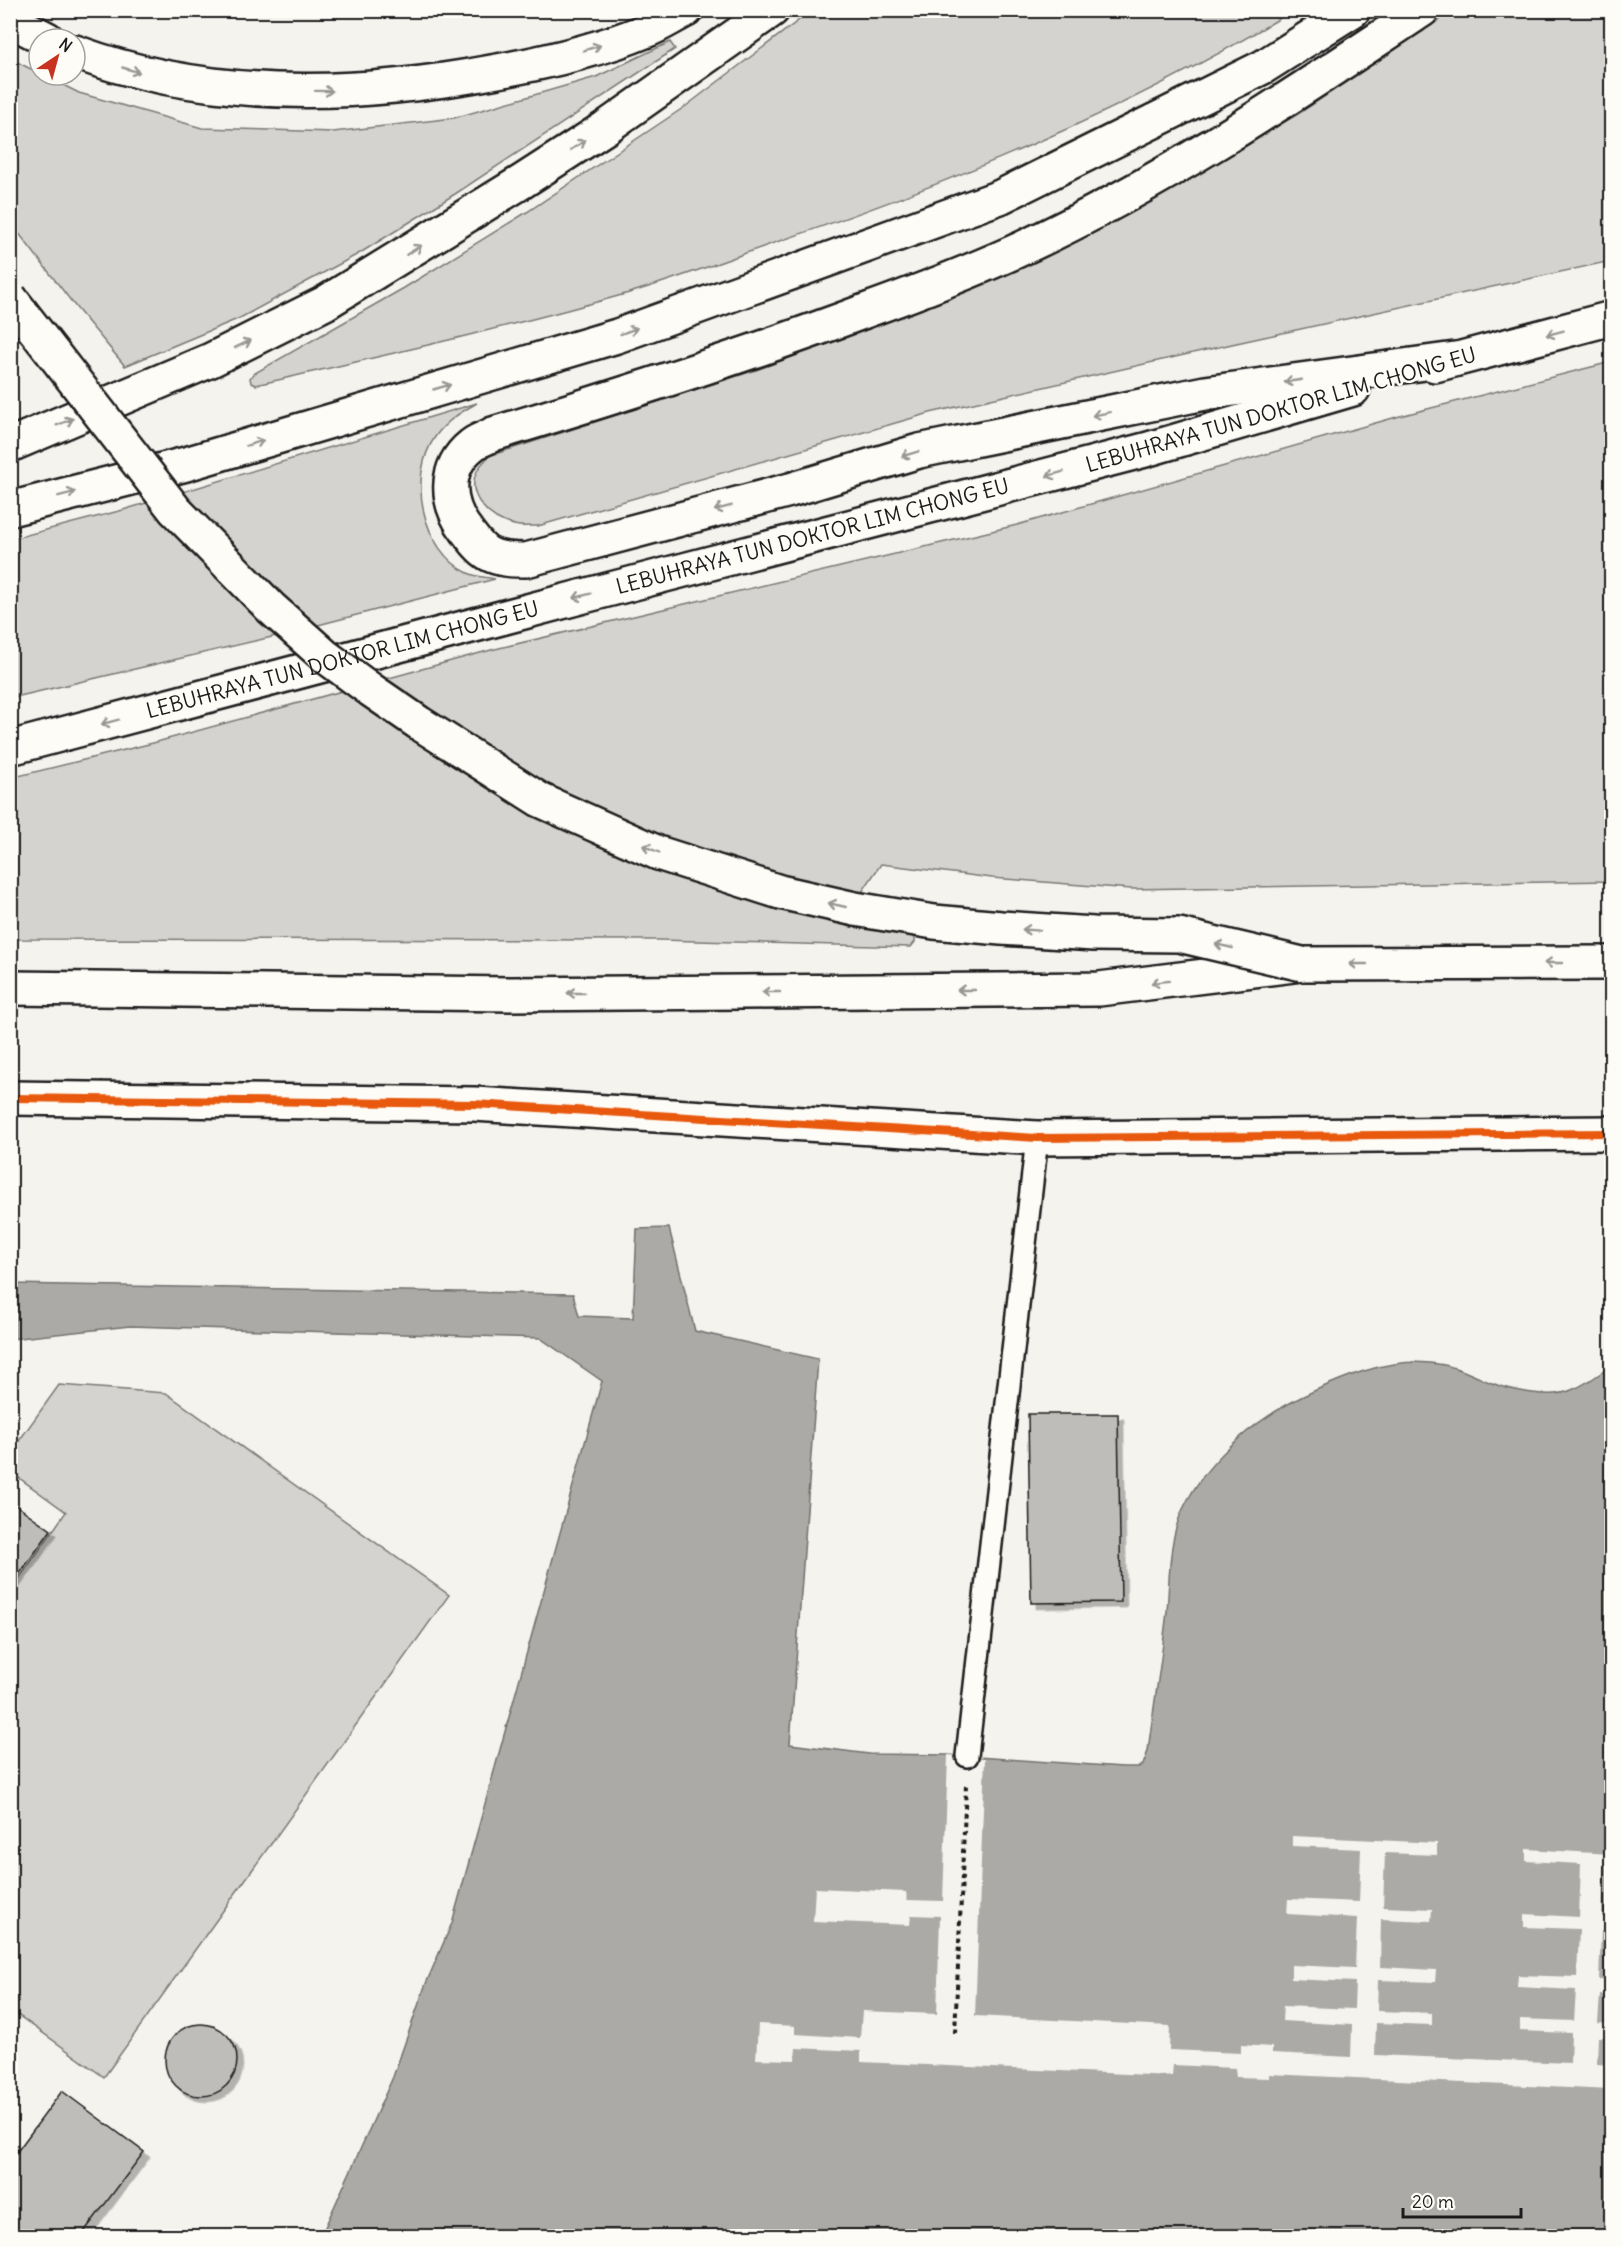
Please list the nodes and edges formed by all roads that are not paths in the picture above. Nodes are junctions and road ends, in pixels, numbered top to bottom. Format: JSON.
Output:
{"nodes":[{"id":1,"x":686,"y":10,"type":"edge"},
{"id":2,"x":772,"y":10,"type":"edge"},
{"id":3,"x":1353,"y":10,"type":"edge"},
{"id":4,"x":1422,"y":10,"type":"edge"},
{"id":5,"x":10,"y":20,"type":"edge"},
{"id":6,"x":27,"y":29,"type":"edge"},
{"id":7,"x":87,"y":56,"type":"edge"},
{"id":8,"x":10,"y":298,"type":"edge"},
{"id":9,"x":1611,"y":318,"type":"edge"},
{"id":10,"x":1455,"y":360,"type":"junction"},
{"id":11,"x":10,"y":445,"type":"edge"},
{"id":12,"x":10,"y":509,"type":"edge"},
{"id":13,"x":10,"y":748,"type":"edge"},
{"id":14,"x":1611,"y":963,"type":"edge"},
{"id":15,"x":1302,"y":964,"type":"junction"},
{"id":16,"x":10,"y":988,"type":"edge"},
{"id":17,"x":10,"y":1098,"type":"edge"},
{"id":18,"x":1611,"y":1133,"type":"edge"},
{"id":19,"x":1037,"y":1138,"type":"junction"},
{"id":20,"x":967,"y":1756,"type":"road end"}],
"edges":[{"from":7,"to":1,"type":"main road","one_way":true},
{"from":11,"to":2,"type":"main road","one_way":true},
{"from":12,"to":3,"type":"main road","one_way":true},
{"from":10,"to":4,"type":"main road","one_way":true},
{"from":5,"to":6,"type":"main road"},
{"from":15,"to":8,"type":"main road","one_way":true,"bridge":true},
{"from":9,"to":10,"type":"main road","name":"LEBUHRAYA TUN DOKTOR LIM CHONG EU","one_way":true},
{"from":10,"to":13,"type":"main road","name":"LEBUHRAYA TUN DOKTOR LIM CHONG EU","one_way":true},
{"from":14,"to":15,"type":"main road","one_way":true},
{"from":15,"to":16,"type":"main road","one_way":true},
{"from":17,"to":19,"type":"main road"},
{"from":18,"to":19,"type":"main road"},
{"from":19,"to":20,"type":"lane"}]}
